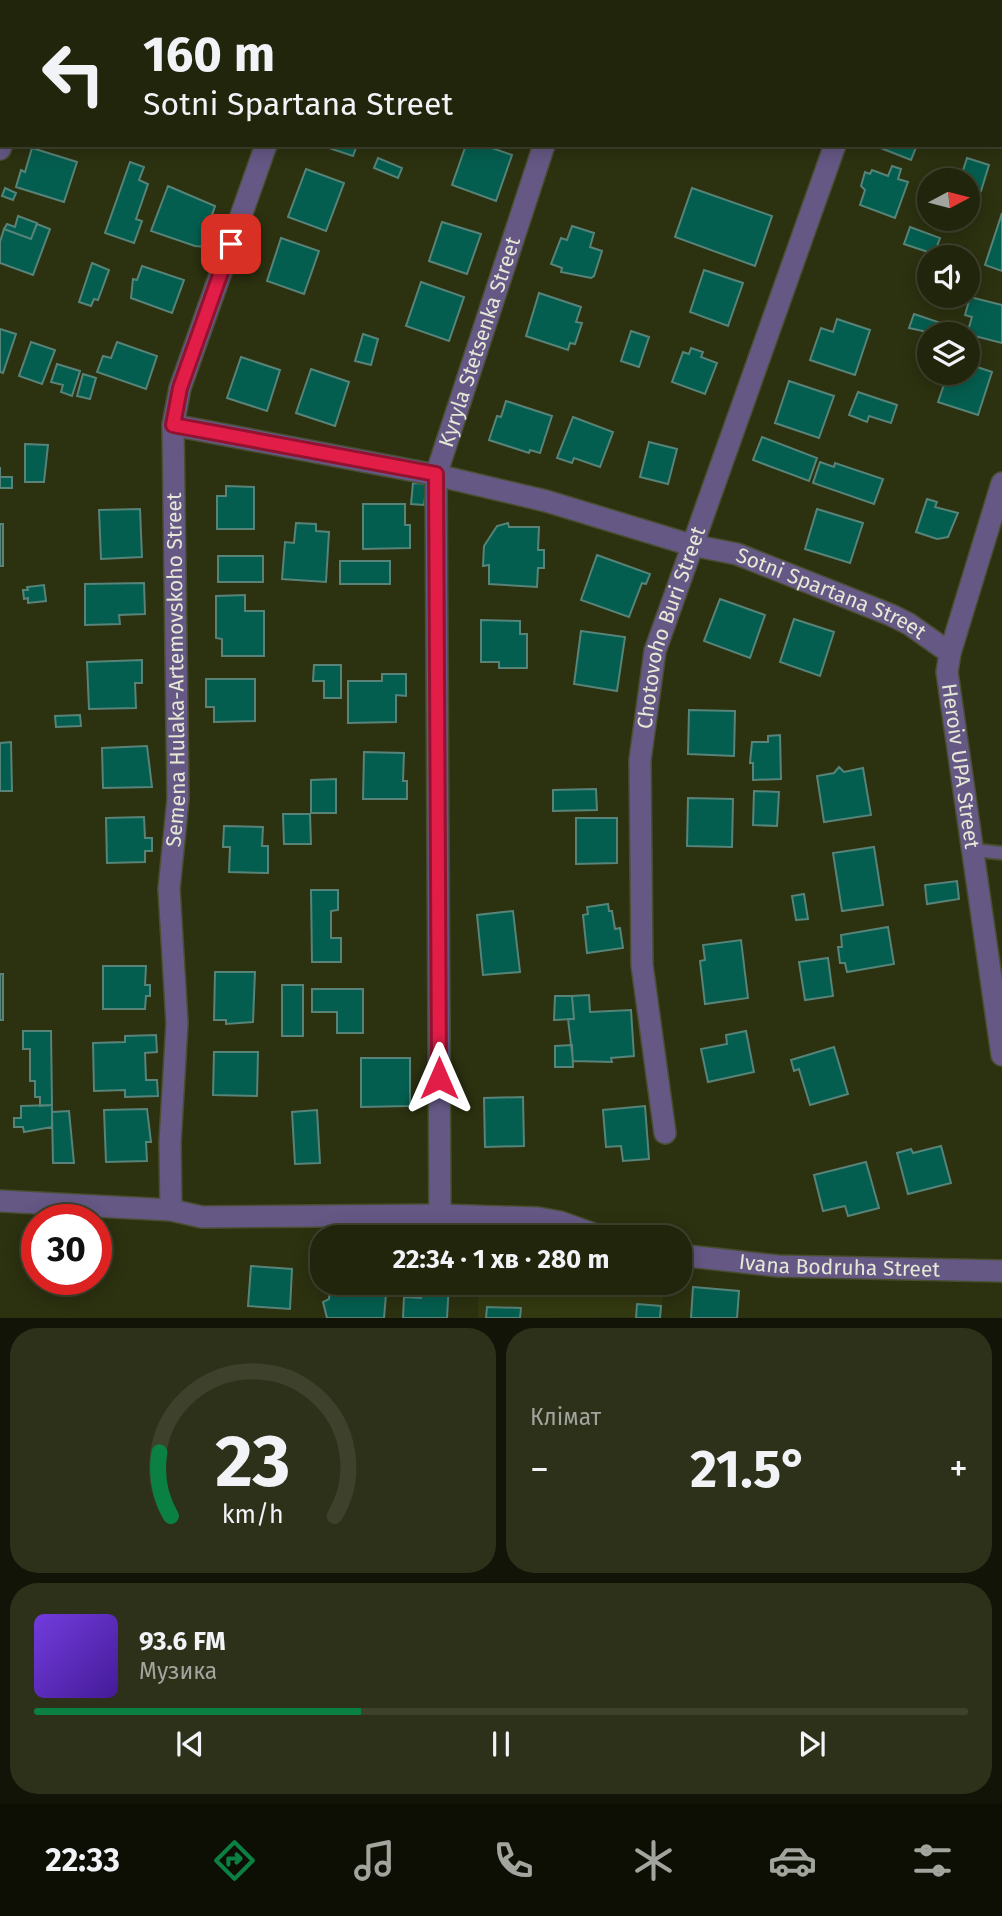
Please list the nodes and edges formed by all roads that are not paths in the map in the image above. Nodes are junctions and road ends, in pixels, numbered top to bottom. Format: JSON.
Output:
{"nodes":[{"id":1,"x":265,"y":147,"type":"edge"},
{"id":2,"x":543,"y":147,"type":"edge"},
{"id":3,"x":834,"y":147,"type":"edge"},
{"id":4,"x":173,"y":425,"type":"junction"},
{"id":5,"x":436,"y":474,"type":"junction"},
{"id":6,"x":1002,"y":483,"type":"edge"},
{"id":7,"x":691,"y":545,"type":"junction"},
{"id":8,"x":950,"y":653,"type":"junction"},
{"id":9,"x":973,"y":850,"type":"junction"},
{"id":10,"x":1002,"y":853,"type":"edge"},
{"id":11,"x":1002,"y":1055,"type":"edge"},
{"id":12,"x":665,"y":1133,"type":"dead end"},
{"id":13,"x":0,"y":1201,"type":"edge"},
{"id":14,"x":171,"y":1210,"type":"junction"},
{"id":15,"x":440,"y":1215,"type":"junction"},
{"id":16,"x":569,"y":1225,"type":"edge"},
{"id":17,"x":692,"y":1256,"type":"edge"},
{"id":18,"x":1002,"y":1271,"type":"edge"}],
"edges":[{"from":1,"to":4,"type":"street","name":"Semena Hulaka-Artemovskoho Street"},
{"from":2,"to":5,"type":"street","name":"Kyryla Stetsenka Street"},
{"from":3,"to":7,"type":"street","name":"Chotovoho Buri Street"},
{"from":4,"to":5,"type":"street","name":"Sotni Spartana Street"},
{"from":4,"to":14,"type":"street","name":"Semena Hulaka-Artemovskoho Street"},
{"from":5,"to":7,"type":"street","name":"Sotni Spartana Street"},
{"from":5,"to":15,"type":"street","name":"Kyryla Stetsenka Street"},
{"from":6,"to":8,"type":"street","name":"Heroiv UPA Street"},
{"from":7,"to":8,"type":"street","name":"Sotni Spartana Street"},
{"from":7,"to":12,"type":"street","name":"Chotovoho Buri Street"},
{"from":8,"to":9,"type":"street","name":"Heroiv UPA Street"},
{"from":9,"to":10,"type":"lane"},
{"from":9,"to":11,"type":"street","name":"Heroiv UPA Street"},
{"from":13,"to":14,"type":"street"},
{"from":14,"to":15,"type":"street"},
{"from":15,"to":16,"type":"street"},
{"from":17,"to":18,"type":"street","name":"Ivana Bodruha Street"}]}
